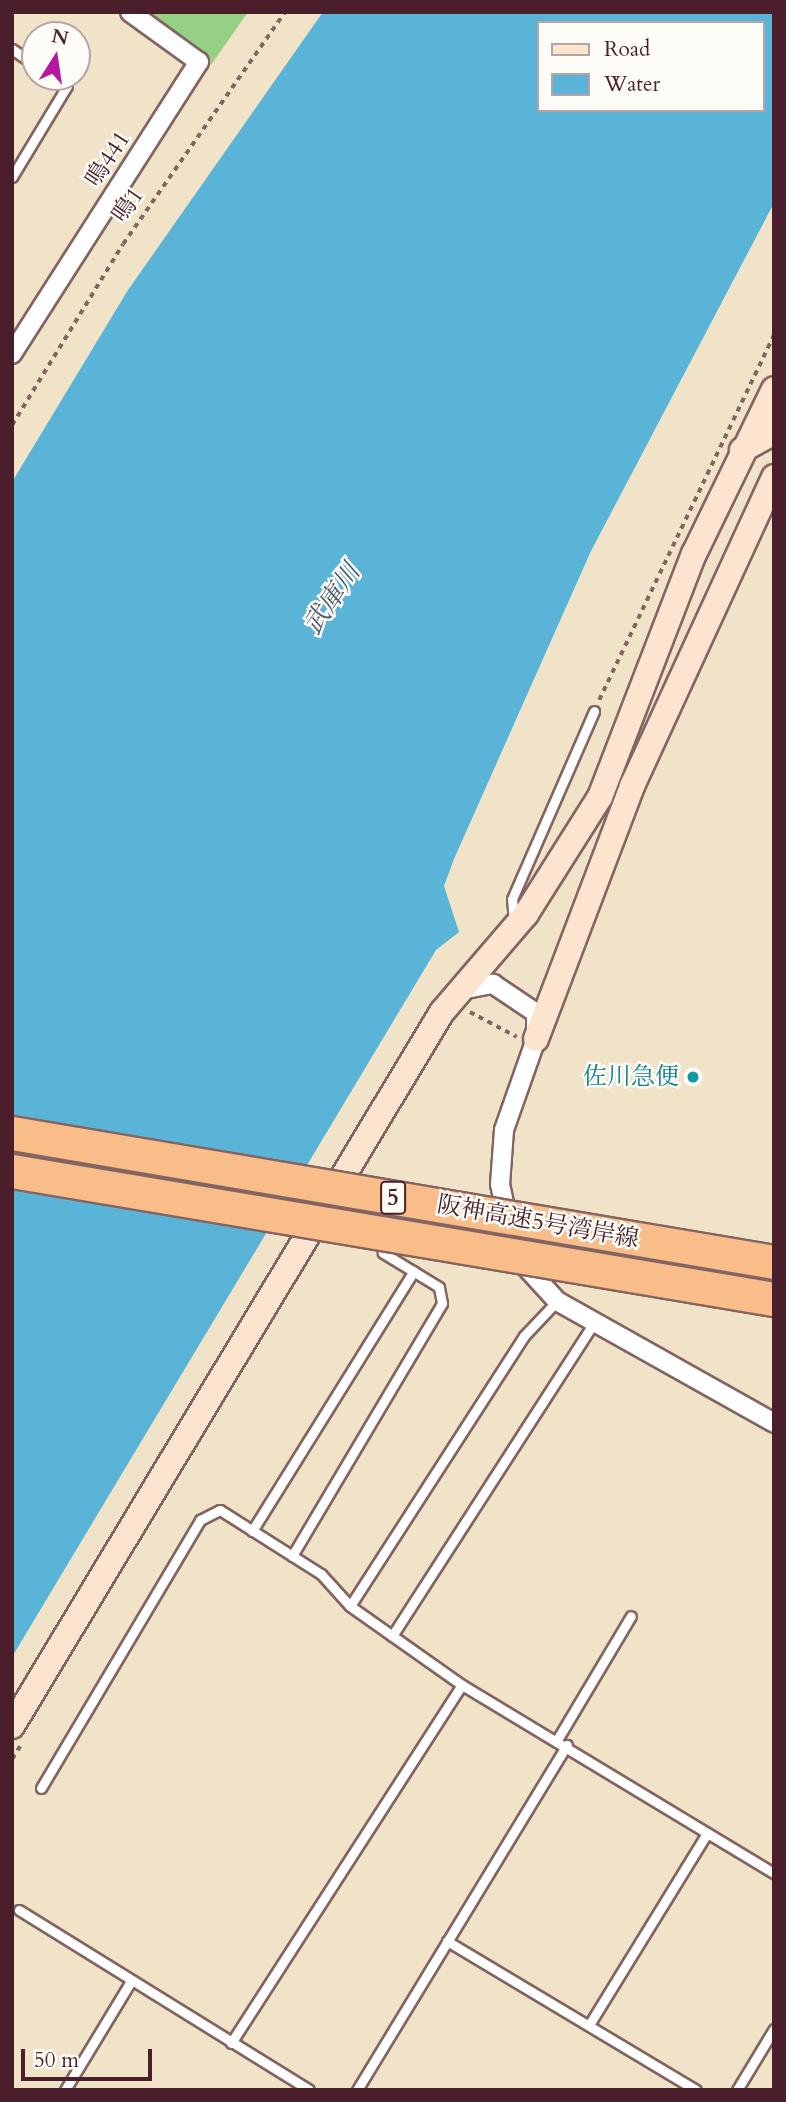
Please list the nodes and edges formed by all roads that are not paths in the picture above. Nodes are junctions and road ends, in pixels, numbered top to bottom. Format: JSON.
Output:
{"nodes":[{"id":1,"x":130,"y":12,"type":"edge"},
{"id":2,"x":64,"y":91,"type":"edge"},
{"id":3,"x":12,"y":177,"type":"edge"},
{"id":4,"x":12,"y":355,"type":"edge"},
{"id":5,"x":774,"y":389,"type":"edge"},
{"id":6,"x":774,"y":432,"type":"edge"},
{"id":7,"x":742,"y":450,"type":"junction"},
{"id":8,"x":774,"y":477,"type":"edge"},
{"id":9,"x":594,"y":711,"type":"road end"},
{"id":10,"x":515,"y":927,"type":"junction"},
{"id":11,"x":456,"y":993,"type":"junction"},
{"id":12,"x":536,"y":1039,"type":"junction"},
{"id":13,"x":12,"y":1133,"type":"edge"},
{"id":14,"x":12,"y":1171,"type":"edge"},
{"id":15,"x":383,"y":1253,"type":"dead end"},
{"id":16,"x":774,"y":1262,"type":"edge"},
{"id":17,"x":414,"y":1271,"type":"junction"},
{"id":18,"x":774,"y":1299,"type":"edge"},
{"id":19,"x":557,"y":1301,"type":"junction"},
{"id":20,"x":594,"y":1323,"type":"junction"},
{"id":21,"x":773,"y":1421,"type":"edge"},
{"id":22,"x":253,"y":1531,"type":"junction"},
{"id":23,"x":292,"y":1556,"type":"junction"},
{"id":24,"x":350,"y":1606,"type":"junction"},
{"id":25,"x":631,"y":1616,"type":"dead end"},
{"id":26,"x":392,"y":1636,"type":"junction"},
{"id":27,"x":462,"y":1685,"type":"junction"},
{"id":28,"x":12,"y":1726,"type":"edge"},
{"id":29,"x":557,"y":1740,"type":"junction"},
{"id":30,"x":567,"y":1745,"type":"junction"},
{"id":31,"x":41,"y":1788,"type":"dead end"},
{"id":32,"x":707,"y":1833,"type":"junction"},
{"id":33,"x":774,"y":1873,"type":"edge"},
{"id":34,"x":19,"y":1910,"type":"dead end"},
{"id":35,"x":447,"y":1941,"type":"junction"},
{"id":36,"x":131,"y":1981,"type":"junction"},
{"id":37,"x":589,"y":2025,"type":"junction"},
{"id":38,"x":774,"y":2029,"type":"edge"},
{"id":39,"x":230,"y":2043,"type":"junction"},
{"id":40,"x":65,"y":2090,"type":"edge"},
{"id":41,"x":309,"y":2090,"type":"edge"},
{"id":42,"x":357,"y":2090,"type":"edge"},
{"id":43,"x":695,"y":2090,"type":"edge"},
{"id":44,"x":737,"y":2090,"type":"edge"}],
"edges":[{"from":1,"to":4,"type":"street","name":"鳴441"},
{"from":2,"to":3,"type":"lane"},
{"from":5,"to":7,"type":"street"},
{"from":6,"to":7,"type":"street"},
{"from":7,"to":10,"type":"street"},
{"from":8,"to":12,"type":"street"},
{"from":9,"to":10,"type":"lane"},
{"from":10,"to":11,"type":"street"},
{"from":11,"to":12,"type":"street"},
{"from":11,"to":28,"type":"street"},
{"from":12,"to":19,"type":"street"},
{"from":13,"to":16,"type":"highway","name":"阪神高速5号湾岸線","number":"5","bridge":true},
{"from":14,"to":18,"type":"highway","name":"阪神高速5号湾岸線","number":"5","bridge":true},
{"from":15,"to":17,"type":"lane"},
{"from":17,"to":22,"type":"lane"},
{"from":17,"to":23,"type":"lane"},
{"from":19,"to":20,"type":"street"},
{"from":19,"to":24,"type":"lane"},
{"from":20,"to":21,"type":"street"},
{"from":20,"to":26,"type":"lane"},
{"from":22,"to":23,"type":"lane"},
{"from":22,"to":31,"type":"lane"},
{"from":23,"to":24,"type":"lane"},
{"from":24,"to":26,"type":"lane"},
{"from":25,"to":29,"type":"lane"},
{"from":26,"to":27,"type":"lane"},
{"from":27,"to":29,"type":"lane"},
{"from":27,"to":39,"type":"lane"},
{"from":29,"to":30,"type":"lane"},
{"from":30,"to":32,"type":"lane"},
{"from":30,"to":35,"type":"lane"},
{"from":32,"to":33,"type":"lane"},
{"from":32,"to":37,"type":"lane"},
{"from":34,"to":36,"type":"lane"},
{"from":35,"to":37,"type":"lane"},
{"from":35,"to":42,"type":"lane"},
{"from":36,"to":39,"type":"lane"},
{"from":36,"to":40,"type":"lane"},
{"from":37,"to":43,"type":"lane"},
{"from":38,"to":44,"type":"lane"},
{"from":39,"to":41,"type":"lane"}]}
